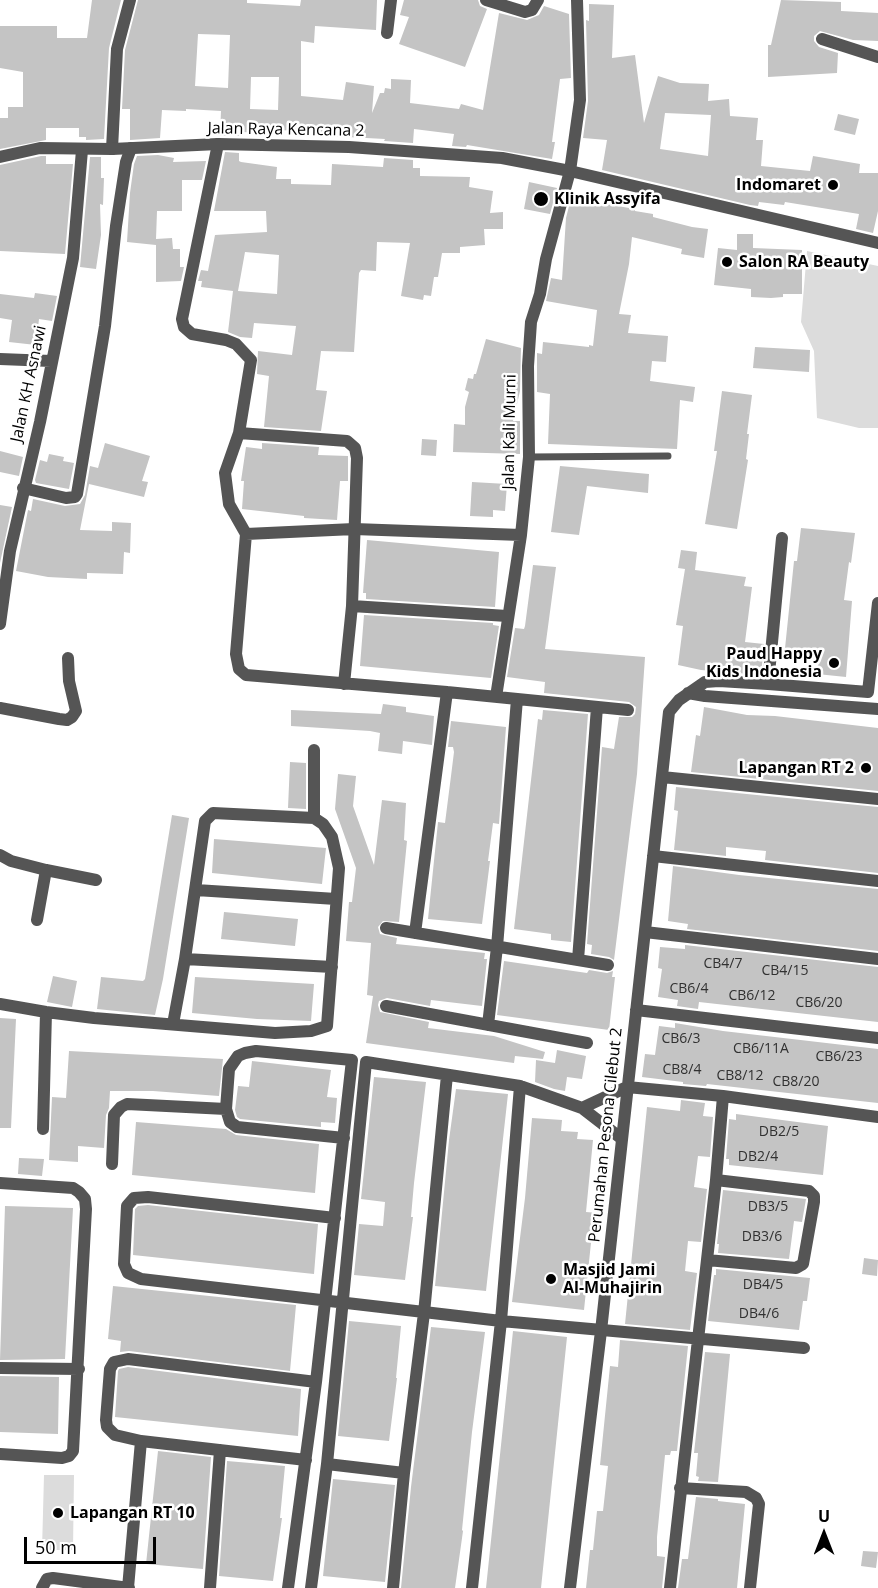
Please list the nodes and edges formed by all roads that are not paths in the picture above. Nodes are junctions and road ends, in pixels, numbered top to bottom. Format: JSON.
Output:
{"nodes":[{"id":1,"x":130,"y":0,"type":"edge"},
{"id":2,"x":391,"y":0,"type":"edge"},
{"id":3,"x":486,"y":0,"type":"edge"},
{"id":4,"x":538,"y":0,"type":"edge"},
{"id":5,"x":578,"y":0,"type":"edge"},
{"id":6,"x":387,"y":33,"type":"dead end"},
{"id":7,"x":822,"y":39,"type":"dead end"},
{"id":8,"x":878,"y":57,"type":"edge"},
{"id":9,"x":218,"y":144,"type":"junction"},
{"id":10,"x":131,"y":148,"type":"junction"},
{"id":11,"x":112,"y":149,"type":"junction"},
{"id":12,"x":82,"y":150,"type":"junction"},
{"id":13,"x":0,"y":157,"type":"edge"},
{"id":14,"x":570,"y":171,"type":"junction"},
{"id":15,"x":878,"y":243,"type":"edge"},
{"id":16,"x":0,"y":359,"type":"edge"},
{"id":17,"x":51,"y":361,"type":"junction"},
{"id":18,"x":239,"y":434,"type":"junction"},
{"id":19,"x":668,"y":456,"type":"dead end"},
{"id":20,"x":529,"y":457,"type":"junction"},
{"id":21,"x":24,"y":488,"type":"junction"},
{"id":22,"x":354,"y":529,"type":"junction"},
{"id":23,"x":246,"y":534,"type":"junction"},
{"id":24,"x":521,"y":535,"type":"junction"},
{"id":25,"x":782,"y":537,"type":"dead end"},
{"id":26,"x":6,"y":540,"type":"edge"},
{"id":27,"x":878,"y":603,"type":"edge"},
{"id":28,"x":352,"y":606,"type":"junction"},
{"id":29,"x":507,"y":616,"type":"junction"},
{"id":30,"x":0,"y":624,"type":"edge"},
{"id":31,"x":68,"y":658,"type":"dead end"},
{"id":32,"x":344,"y":684,"type":"junction"},
{"id":33,"x":768,"y":684,"type":"junction"},
{"id":34,"x":447,"y":692,"type":"junction"},
{"id":35,"x":868,"y":692,"type":"junction"},
{"id":36,"x":688,"y":693,"type":"junction"},
{"id":37,"x":496,"y":697,"type":"junction"},
{"id":38,"x":517,"y":699,"type":"junction"},
{"id":39,"x":878,"y":703,"type":"edge"},
{"id":40,"x":0,"y":708,"type":"edge"},
{"id":41,"x":597,"y":708,"type":"junction"},
{"id":42,"x":878,"y":709,"type":"edge"},
{"id":43,"x":628,"y":710,"type":"dead end"},
{"id":44,"x":314,"y":750,"type":"dead end"},
{"id":45,"x":662,"y":777,"type":"junction"},
{"id":46,"x":878,"y":799,"type":"edge"},
{"id":47,"x":314,"y":818,"type":"junction"},
{"id":48,"x":0,"y":855,"type":"edge"},
{"id":49,"x":653,"y":856,"type":"junction"},
{"id":50,"x":46,"y":870,"type":"junction"},
{"id":51,"x":96,"y":880,"type":"dead end"},
{"id":52,"x":878,"y":881,"type":"edge"},
{"id":53,"x":195,"y":890,"type":"junction"},
{"id":54,"x":336,"y":899,"type":"junction"},
{"id":55,"x":37,"y":920,"type":"dead end"},
{"id":56,"x":386,"y":928,"type":"dead end"},
{"id":57,"x":645,"y":932,"type":"junction"},
{"id":58,"x":415,"y":933,"type":"junction"},
{"id":59,"x":497,"y":947,"type":"junction"},
{"id":60,"x":185,"y":958,"type":"junction"},
{"id":61,"x":878,"y":959,"type":"edge"},
{"id":62,"x":578,"y":960,"type":"junction"},
{"id":63,"x":608,"y":965,"type":"dead end"},
{"id":64,"x":332,"y":967,"type":"junction"},
{"id":65,"x":0,"y":1004,"type":"edge"},
{"id":66,"x":386,"y":1006,"type":"dead end"},
{"id":67,"x":636,"y":1010,"type":"junction"},
{"id":68,"x":46,"y":1012,"type":"junction"},
{"id":69,"x":172,"y":1024,"type":"junction"},
{"id":70,"x":488,"y":1025,"type":"junction"},
{"id":71,"x":878,"y":1038,"type":"edge"},
{"id":72,"x":587,"y":1043,"type":"dead end"},
{"id":73,"x":447,"y":1075,"type":"junction"},
{"id":74,"x":520,"y":1086,"type":"junction"},
{"id":75,"x":627,"y":1087,"type":"junction"},
{"id":76,"x":723,"y":1096,"type":"junction"},
{"id":77,"x":582,"y":1108,"type":"junction"},
{"id":78,"x":226,"y":1109,"type":"junction"},
{"id":79,"x":878,"y":1117,"type":"edge"},
{"id":80,"x":43,"y":1128,"type":"dead end"},
{"id":81,"x":344,"y":1138,"type":"junction"},
{"id":82,"x":622,"y":1139,"type":"junction"},
{"id":83,"x":112,"y":1164,"type":"dead end"},
{"id":84,"x":716,"y":1180,"type":"junction"},
{"id":85,"x":0,"y":1183,"type":"edge"},
{"id":86,"x":335,"y":1218,"type":"junction"},
{"id":87,"x":707,"y":1260,"type":"junction"},
{"id":88,"x":326,"y":1302,"type":"junction"},
{"id":89,"x":343,"y":1303,"type":"junction"},
{"id":90,"x":424,"y":1313,"type":"junction"},
{"id":91,"x":501,"y":1321,"type":"junction"},
{"id":92,"x":601,"y":1331,"type":"junction"},
{"id":93,"x":696,"y":1340,"type":"junction"},
{"id":94,"x":804,"y":1348,"type":"dead end"},
{"id":95,"x":0,"y":1368,"type":"edge"},
{"id":96,"x":79,"y":1369,"type":"junction"},
{"id":97,"x":316,"y":1382,"type":"junction"},
{"id":98,"x":141,"y":1441,"type":"junction"},
{"id":99,"x":220,"y":1450,"type":"junction"},
{"id":100,"x":0,"y":1454,"type":"edge"},
{"id":101,"x":306,"y":1460,"type":"junction"},
{"id":102,"x":327,"y":1464,"type":"junction"},
{"id":103,"x":404,"y":1473,"type":"junction"},
{"id":104,"x":680,"y":1488,"type":"junction"},
{"id":105,"x":42,"y":1588,"type":"edge"},
{"id":106,"x":129,"y":1588,"type":"edge"},
{"id":107,"x":210,"y":1588,"type":"edge"},
{"id":108,"x":288,"y":1588,"type":"edge"},
{"id":109,"x":311,"y":1588,"type":"edge"},
{"id":110,"x":393,"y":1588,"type":"edge"},
{"id":111,"x":472,"y":1588,"type":"edge"},
{"id":112,"x":570,"y":1588,"type":"edge"},
{"id":113,"x":670,"y":1588,"type":"edge"},
{"id":114,"x":750,"y":1588,"type":"edge"}],
"edges":[{"from":1,"to":11,"type":"street"},
{"from":2,"to":6,"type":"street"},
{"from":3,"to":4,"type":"street"},
{"from":5,"to":14,"type":"street","name":"Jalan Kali Murni"},
{"from":7,"to":8,"type":"street"},
{"from":9,"to":10,"type":"street","name":"Jalan Raya Kencana 2"},
{"from":9,"to":14,"type":"street","name":"Jalan Raya Kencana 2"},
{"from":9,"to":18,"type":"street"},
{"from":10,"to":11,"type":"street","name":"Jalan Raya Kencana 2"},
{"from":10,"to":21,"type":"street"},
{"from":11,"to":12,"type":"street","name":"Jalan Raya Kencana 2"},
{"from":12,"to":13,"type":"street","name":"Jalan Raya Kencana 2"},
{"from":12,"to":17,"type":"street","name":"Jalan KH Asnawi"},
{"from":14,"to":15,"type":"street","name":"Jalan Raya Kencana 2"},
{"from":14,"to":20,"type":"street","name":"Jalan Kali Murni"},
{"from":16,"to":17,"type":"street"},
{"from":17,"to":21,"type":"street","name":"Jalan KH Asnawi"},
{"from":18,"to":22,"type":"street"},
{"from":18,"to":23,"type":"street"},
{"from":19,"to":20,"type":"lane"},
{"from":20,"to":24,"type":"street","name":"Jalan Kali Murni"},
{"from":21,"to":26,"type":"street","name":"Jalan KH Asnawi"},
{"from":22,"to":23,"type":"street"},
{"from":22,"to":24,"type":"street"},
{"from":22,"to":28,"type":"street"},
{"from":23,"to":32,"type":"street"},
{"from":24,"to":29,"type":"street","name":"Jalan Kali Murni"},
{"from":25,"to":33,"type":"street"},
{"from":26,"to":30,"type":"street","name":"Jalan KH Asnawi"},
{"from":27,"to":35,"type":"street"},
{"from":28,"to":29,"type":"street"},
{"from":28,"to":32,"type":"street"},
{"from":29,"to":37,"type":"street","name":"Jalan Kali Murni"},
{"from":31,"to":40,"type":"street"},
{"from":32,"to":34,"type":"street"},
{"from":33,"to":35,"type":"street","name":"Perumahan Pesona Cilebut 2"},
{"from":33,"to":36,"type":"street","name":"Perumahan Pesona Cilebut 2"},
{"from":34,"to":37,"type":"street"},
{"from":34,"to":58,"type":"street"},
{"from":35,"to":39,"type":"street"},
{"from":36,"to":42,"type":"street"},
{"from":36,"to":45,"type":"street","name":"Perumahan Pesona Cilebut 2"},
{"from":37,"to":38,"type":"street"},
{"from":38,"to":41,"type":"street"},
{"from":38,"to":59,"type":"street"},
{"from":41,"to":43,"type":"street"},
{"from":41,"to":62,"type":"street"},
{"from":44,"to":47,"type":"street"},
{"from":45,"to":46,"type":"street"},
{"from":45,"to":49,"type":"street","name":"Perumahan Pesona Cilebut 2"},
{"from":47,"to":53,"type":"street"},
{"from":47,"to":54,"type":"street"},
{"from":48,"to":50,"type":"street"},
{"from":49,"to":52,"type":"street"},
{"from":49,"to":57,"type":"street","name":"Perumahan Pesona Cilebut 2"},
{"from":50,"to":51,"type":"street"},
{"from":50,"to":55,"type":"street"},
{"from":53,"to":54,"type":"street"},
{"from":53,"to":60,"type":"street"},
{"from":54,"to":64,"type":"street"},
{"from":56,"to":58,"type":"street"},
{"from":57,"to":61,"type":"street"},
{"from":57,"to":67,"type":"street","name":"Perumahan Pesona Cilebut 2"},
{"from":58,"to":59,"type":"street"},
{"from":59,"to":62,"type":"street"},
{"from":59,"to":70,"type":"street"},
{"from":60,"to":64,"type":"street"},
{"from":60,"to":69,"type":"street"},
{"from":62,"to":63,"type":"street"},
{"from":64,"to":69,"type":"street"},
{"from":65,"to":68,"type":"street"},
{"from":66,"to":70,"type":"street"},
{"from":67,"to":71,"type":"street"},
{"from":67,"to":75,"type":"street","name":"Perumahan Pesona Cilebut 2"},
{"from":68,"to":69,"type":"street"},
{"from":68,"to":80,"type":"street"},
{"from":70,"to":72,"type":"street"},
{"from":73,"to":74,"type":"street"},
{"from":73,"to":89,"type":"street"},
{"from":73,"to":90,"type":"street"},
{"from":74,"to":77,"type":"street"},
{"from":74,"to":91,"type":"street"},
{"from":75,"to":76,"type":"street"},
{"from":75,"to":77,"type":"street"},
{"from":75,"to":82,"type":"street","name":"Perumahan Pesona Cilebut 2"},
{"from":76,"to":79,"type":"street"},
{"from":76,"to":84,"type":"street"},
{"from":77,"to":82,"type":"street"},
{"from":78,"to":81,"type":"street"},
{"from":78,"to":81,"type":"street"},
{"from":78,"to":83,"type":"street"},
{"from":81,"to":86,"type":"street"},
{"from":82,"to":92,"type":"street","name":"Perumahan Pesona Cilebut 2"},
{"from":84,"to":87,"type":"street"},
{"from":84,"to":87,"type":"street"},
{"from":85,"to":96,"type":"street"},
{"from":86,"to":88,"type":"street"},
{"from":86,"to":88,"type":"street"},
{"from":87,"to":93,"type":"street"},
{"from":88,"to":89,"type":"street"},
{"from":88,"to":97,"type":"street"},
{"from":89,"to":90,"type":"street"},
{"from":89,"to":102,"type":"street"},
{"from":90,"to":91,"type":"street"},
{"from":90,"to":103,"type":"street"},
{"from":91,"to":92,"type":"street"},
{"from":91,"to":111,"type":"street"},
{"from":92,"to":93,"type":"street"},
{"from":92,"to":112,"type":"street","name":"Perumahan Pesona Cilebut 2"},
{"from":93,"to":94,"type":"street"},
{"from":93,"to":104,"type":"street"},
{"from":95,"to":96,"type":"street"},
{"from":96,"to":100,"type":"street"},
{"from":97,"to":98,"type":"street"},
{"from":97,"to":101,"type":"street"},
{"from":98,"to":99,"type":"street"},
{"from":98,"to":106,"type":"street"},
{"from":99,"to":101,"type":"street"},
{"from":99,"to":107,"type":"street"},
{"from":101,"to":108,"type":"street"},
{"from":102,"to":103,"type":"street"},
{"from":102,"to":109,"type":"street"},
{"from":103,"to":110,"type":"street"},
{"from":104,"to":113,"type":"street"},
{"from":104,"to":114,"type":"street"},
{"from":105,"to":106,"type":"street"}]}
